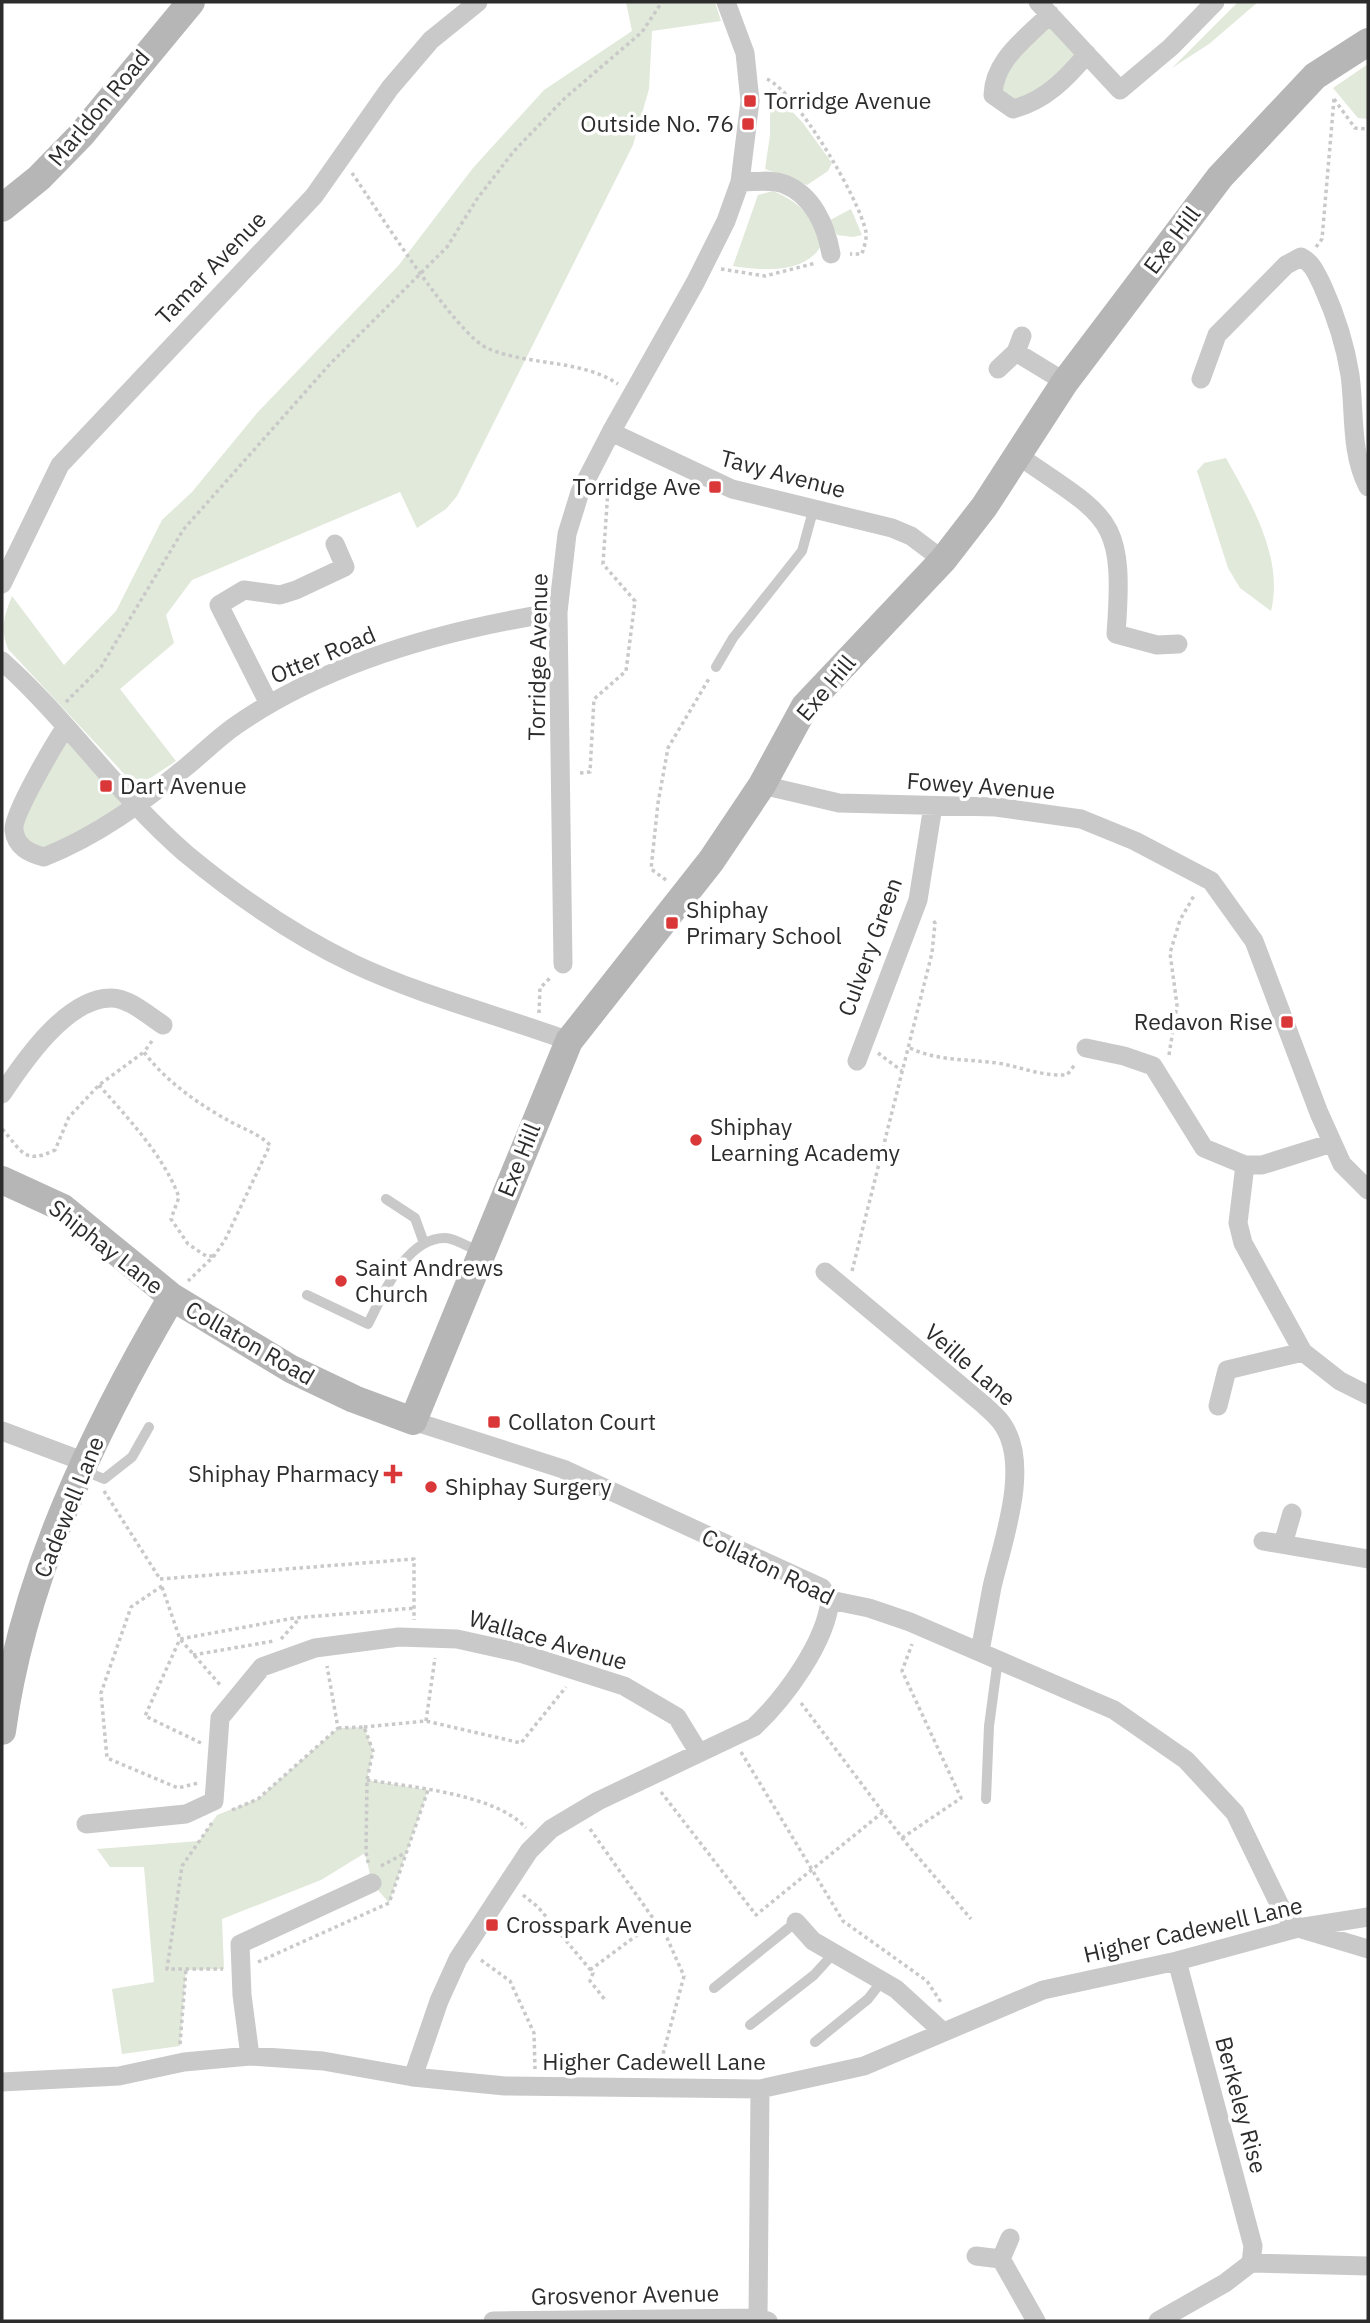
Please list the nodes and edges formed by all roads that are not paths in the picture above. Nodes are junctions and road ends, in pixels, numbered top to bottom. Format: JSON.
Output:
{"nodes":[{"id":1,"x":191,"y":2,"type":"edge"},
{"id":2,"x":478,"y":2,"type":"edge"},
{"id":3,"x":726,"y":2,"type":"edge"},
{"id":4,"x":1215,"y":2,"type":"edge"},
{"id":5,"x":1044,"y":8,"type":"edge"},
{"id":6,"x":1368,"y":42,"type":"edge"},
{"id":7,"x":1087,"y":54,"type":"junction"},
{"id":8,"x":740,"y":182,"type":"junction"},
{"id":9,"x":2,"y":208,"type":"edge"},
{"id":10,"x":831,"y":254,"type":"dead end"},
{"id":11,"x":998,"y":369,"type":"dead end"},
{"id":12,"x":1201,"y":379,"type":"dead end"},
{"id":13,"x":1065,"y":382,"type":"junction"},
{"id":14,"x":611,"y":432,"type":"junction"},
{"id":15,"x":1016,"y":454,"type":"junction"},
{"id":16,"x":1368,"y":487,"type":"edge"},
{"id":17,"x":813,"y":511,"type":"junction"},
{"id":18,"x":335,"y":544,"type":"dead end"},
{"id":19,"x":943,"y":560,"type":"junction"},
{"id":20,"x":2,"y":584,"type":"edge"},
{"id":21,"x":558,"y":612,"type":"junction"},
{"id":22,"x":1178,"y":644,"type":"dead end"},
{"id":23,"x":2,"y":661,"type":"edge"},
{"id":24,"x":716,"y":667,"type":"road end"},
{"id":25,"x":269,"y":704,"type":"junction"},
{"id":26,"x":59,"y":721,"type":"junction"},
{"id":27,"x":762,"y":785,"type":"junction"},
{"id":28,"x":136,"y":805,"type":"junction"},
{"id":29,"x":933,"y":806,"type":"junction"},
{"id":30,"x":563,"y":964,"type":"road end"},
{"id":31,"x":163,"y":1025,"type":"road end"},
{"id":32,"x":569,"y":1041,"type":"junction"},
{"id":33,"x":1086,"y":1048,"type":"road end"},
{"id":34,"x":857,"y":1061,"type":"dead end"},
{"id":35,"x":2,"y":1094,"type":"edge"},
{"id":36,"x":1332,"y":1143,"type":"junction"},
{"id":37,"x":1245,"y":1165,"type":"junction"},
{"id":38,"x":2,"y":1180,"type":"edge"},
{"id":39,"x":1368,"y":1190,"type":"edge"},
{"id":40,"x":386,"y":1199,"type":"dead end"},
{"id":41,"x":424,"y":1243,"type":"junction"},
{"id":42,"x":481,"y":1252,"type":"junction"},
{"id":43,"x":825,"y":1272,"type":"dead end"},
{"id":44,"x":307,"y":1294,"type":"dead end"},
{"id":45,"x":172,"y":1297,"type":"junction"},
{"id":46,"x":1303,"y":1352,"type":"junction"},
{"id":47,"x":1368,"y":1395,"type":"edge"},
{"id":48,"x":1218,"y":1406,"type":"dead end"},
{"id":49,"x":412,"y":1421,"type":"junction"},
{"id":50,"x":149,"y":1427,"type":"dead end"},
{"id":51,"x":2,"y":1431,"type":"edge"},
{"id":52,"x":81,"y":1470,"type":"junction"},
{"id":53,"x":1292,"y":1513,"type":"dead end"},
{"id":54,"x":1263,"y":1541,"type":"dead end"},
{"id":55,"x":1283,"y":1544,"type":"junction"},
{"id":56,"x":1368,"y":1559,"type":"edge"},
{"id":57,"x":830,"y":1600,"type":"junction"},
{"id":58,"x":980,"y":1651,"type":"junction"},
{"id":59,"x":998,"y":1658,"type":"junction"},
{"id":60,"x":3,"y":1716,"type":"edge"},
{"id":61,"x":699,"y":1753,"type":"junction"},
{"id":62,"x":986,"y":1800,"type":"dead end"},
{"id":63,"x":86,"y":1824,"type":"dead end"},
{"id":64,"x":372,"y":1883,"type":"dead end"},
{"id":65,"x":1368,"y":1917,"type":"edge"},
{"id":66,"x":796,"y":1922,"type":"joint"},
{"id":67,"x":1298,"y":1928,"type":"junction"},
{"id":68,"x":1368,"y":1949,"type":"edge"},
{"id":69,"x":834,"y":1953,"type":"junction"},
{"id":70,"x":1177,"y":1961,"type":"junction"},
{"id":71,"x":883,"y":1982,"type":"junction"},
{"id":72,"x":714,"y":1988,"type":"dead end"},
{"id":73,"x":750,"y":2025,"type":"dead end"},
{"id":74,"x":950,"y":2029,"type":"junction"},
{"id":75,"x":815,"y":2042,"type":"dead end"},
{"id":76,"x":250,"y":2056,"type":"junction"},
{"id":77,"x":413,"y":2077,"type":"junction"},
{"id":78,"x":2,"y":2082,"type":"edge"},
{"id":79,"x":760,"y":2089,"type":"junction"},
{"id":80,"x":1010,"y":2238,"type":"dead end"},
{"id":81,"x":976,"y":2256,"type":"dead end"},
{"id":82,"x":1001,"y":2259,"type":"junction"},
{"id":83,"x":1251,"y":2263,"type":"junction"},
{"id":84,"x":1368,"y":2266,"type":"edge"},
{"id":85,"x":763,"y":2320,"type":"edge"},
{"id":86,"x":493,"y":2321,"type":"edge"},
{"id":87,"x":1036,"y":2321,"type":"edge"},
{"id":88,"x":1158,"y":2321,"type":"edge"}],
"edges":[{"from":1,"to":9,"type":"street","name":"Marldon Road"},
{"from":2,"to":20,"type":"street","name":"Tamar Avenue"},
{"from":3,"to":8,"type":"street","name":"Torridge Avenue"},
{"from":4,"to":7,"type":"street"},
{"from":5,"to":7,"type":"street"},
{"from":5,"to":7,"type":"street"},
{"from":6,"to":13,"type":"street","name":"Exe Hill"},
{"from":8,"to":10,"type":"street"},
{"from":8,"to":14,"type":"street","name":"Torridge Avenue"},
{"from":11,"to":13,"type":"street"},
{"from":12,"to":16,"type":"street"},
{"from":13,"to":15,"type":"street","name":"Exe Hill"},
{"from":14,"to":17,"type":"street","name":"Tavy Avenue"},
{"from":14,"to":21,"type":"street","name":"Torridge Avenue"},
{"from":15,"to":19,"type":"street","name":"Exe Hill"},
{"from":15,"to":22,"type":"street"},
{"from":17,"to":19,"type":"street","name":"Tavy Avenue"},
{"from":17,"to":24,"type":"lane"},
{"from":18,"to":25,"type":"street"},
{"from":19,"to":27,"type":"street","name":"Exe Hill"},
{"from":21,"to":25,"type":"street","name":"Otter Road"},
{"from":21,"to":30,"type":"street","name":"Torridge Avenue"},
{"from":23,"to":26,"type":"street"},
{"from":25,"to":28,"type":"street","name":"Otter Road"},
{"from":26,"to":28,"type":"street"},
{"from":26,"to":28,"type":"street","name":"Otter Road"},
{"from":27,"to":29,"type":"street","name":"Fowey Avenue"},
{"from":27,"to":32,"type":"street","name":"Exe Hill"},
{"from":28,"to":32,"type":"street"},
{"from":29,"to":34,"type":"street","name":"Culvery Green"},
{"from":29,"to":36,"type":"street","name":"Fowey Avenue"},
{"from":31,"to":35,"type":"street"},
{"from":32,"to":42,"type":"street","name":"Exe Hill"},
{"from":33,"to":37,"type":"street"},
{"from":36,"to":37,"type":"street"},
{"from":36,"to":39,"type":"street","name":"Fowey Avenue"},
{"from":37,"to":46,"type":"street"},
{"from":38,"to":45,"type":"street","name":"Shiphay Lane"},
{"from":40,"to":41,"type":"lane"},
{"from":41,"to":42,"type":"lane"},
{"from":41,"to":44,"type":"lane"},
{"from":42,"to":49,"type":"street","name":"Exe Hill"},
{"from":43,"to":58,"type":"street","name":"Veille Lane"},
{"from":45,"to":49,"type":"street","name":"Collaton Road"},
{"from":45,"to":52,"type":"street","name":"Cadewell Lane"},
{"from":46,"to":47,"type":"street"},
{"from":46,"to":48,"type":"street"},
{"from":49,"to":57,"type":"street","name":"Collaton Road"},
{"from":50,"to":52,"type":"lane"},
{"from":51,"to":52,"type":"street"},
{"from":52,"to":60,"type":"street","name":"Cadewell Lane"},
{"from":53,"to":55,"type":"street"},
{"from":54,"to":55,"type":"street"},
{"from":55,"to":56,"type":"street"},
{"from":57,"to":58,"type":"street","name":"Collaton Road"},
{"from":57,"to":61,"type":"street"},
{"from":58,"to":59,"type":"street","name":"Collaton Road"},
{"from":59,"to":62,"type":"lane"},
{"from":59,"to":67,"type":"street","name":"Collaton Road"},
{"from":61,"to":63,"type":"street","name":"Wallace Avenue"},
{"from":61,"to":77,"type":"street"},
{"from":64,"to":76,"type":"street"},
{"from":65,"to":67,"type":"street","name":"Higher Cadewell Lane"},
{"from":66,"to":69,"type":"street"},
{"from":66,"to":72,"type":"lane"},
{"from":67,"to":68,"type":"street"},
{"from":67,"to":70,"type":"street","name":"Higher Cadewell Lane"},
{"from":69,"to":71,"type":"street"},
{"from":69,"to":73,"type":"lane"},
{"from":70,"to":74,"type":"street","name":"Higher Cadewell Lane"},
{"from":70,"to":83,"type":"street","name":"Berkeley Rise"},
{"from":71,"to":74,"type":"street"},
{"from":71,"to":75,"type":"lane"},
{"from":74,"to":79,"type":"street","name":"Higher Cadewell Lane"},
{"from":76,"to":77,"type":"street","name":"Higher Cadewell Lane"},
{"from":76,"to":78,"type":"street","name":"Higher Cadewell Lane"},
{"from":77,"to":79,"type":"street","name":"Higher Cadewell Lane"},
{"from":79,"to":85,"type":"street","name":"Grosvenor Avenue"},
{"from":80,"to":82,"type":"street"},
{"from":81,"to":82,"type":"street"},
{"from":82,"to":87,"type":"street"},
{"from":83,"to":84,"type":"street"},
{"from":83,"to":88,"type":"street"},
{"from":85,"to":86,"type":"street","name":"Grosvenor Avenue"}]}
